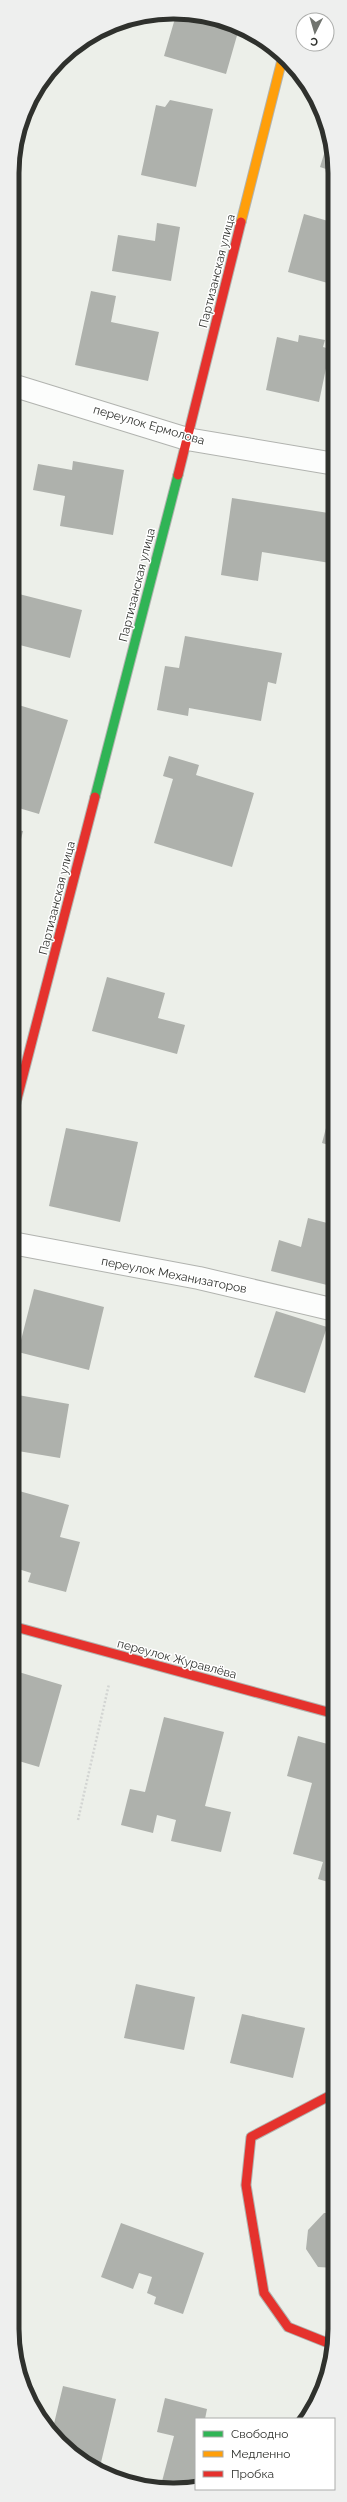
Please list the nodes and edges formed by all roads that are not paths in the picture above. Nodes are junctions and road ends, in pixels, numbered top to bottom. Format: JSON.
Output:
{"nodes":[{"id":1,"x":281,"y":63,"type":"edge"},
{"id":2,"x":19,"y":386,"type":"edge"},
{"id":3,"x":187,"y":439,"type":"junction"},
{"id":4,"x":328,"y":463,"type":"edge"},
{"id":5,"x":19,"y":1091,"type":"edge"},
{"id":6,"x":19,"y":1244,"type":"edge"},
{"id":7,"x":328,"y":1308,"type":"edge"},
{"id":8,"x":19,"y":1628,"type":"edge"},
{"id":9,"x":328,"y":1712,"type":"edge"},
{"id":10,"x":328,"y":2097,"type":"edge"},
{"id":11,"x":328,"y":2343,"type":"edge"}],
"edges":[{"from":1,"to":3,"type":"street","name":"Партизанская улица"},
{"from":2,"to":3,"type":"street","name":"переулок Ермолова"},
{"from":3,"to":4,"type":"street","name":"переулок Ермолова"},
{"from":3,"to":5,"type":"street","name":"Партизанская улица"},
{"from":6,"to":7,"type":"street","name":"переулок Механизаторов"},
{"from":8,"to":9,"type":"street","name":"переулок Журавлёва"},
{"from":10,"to":11,"type":"street"}]}
